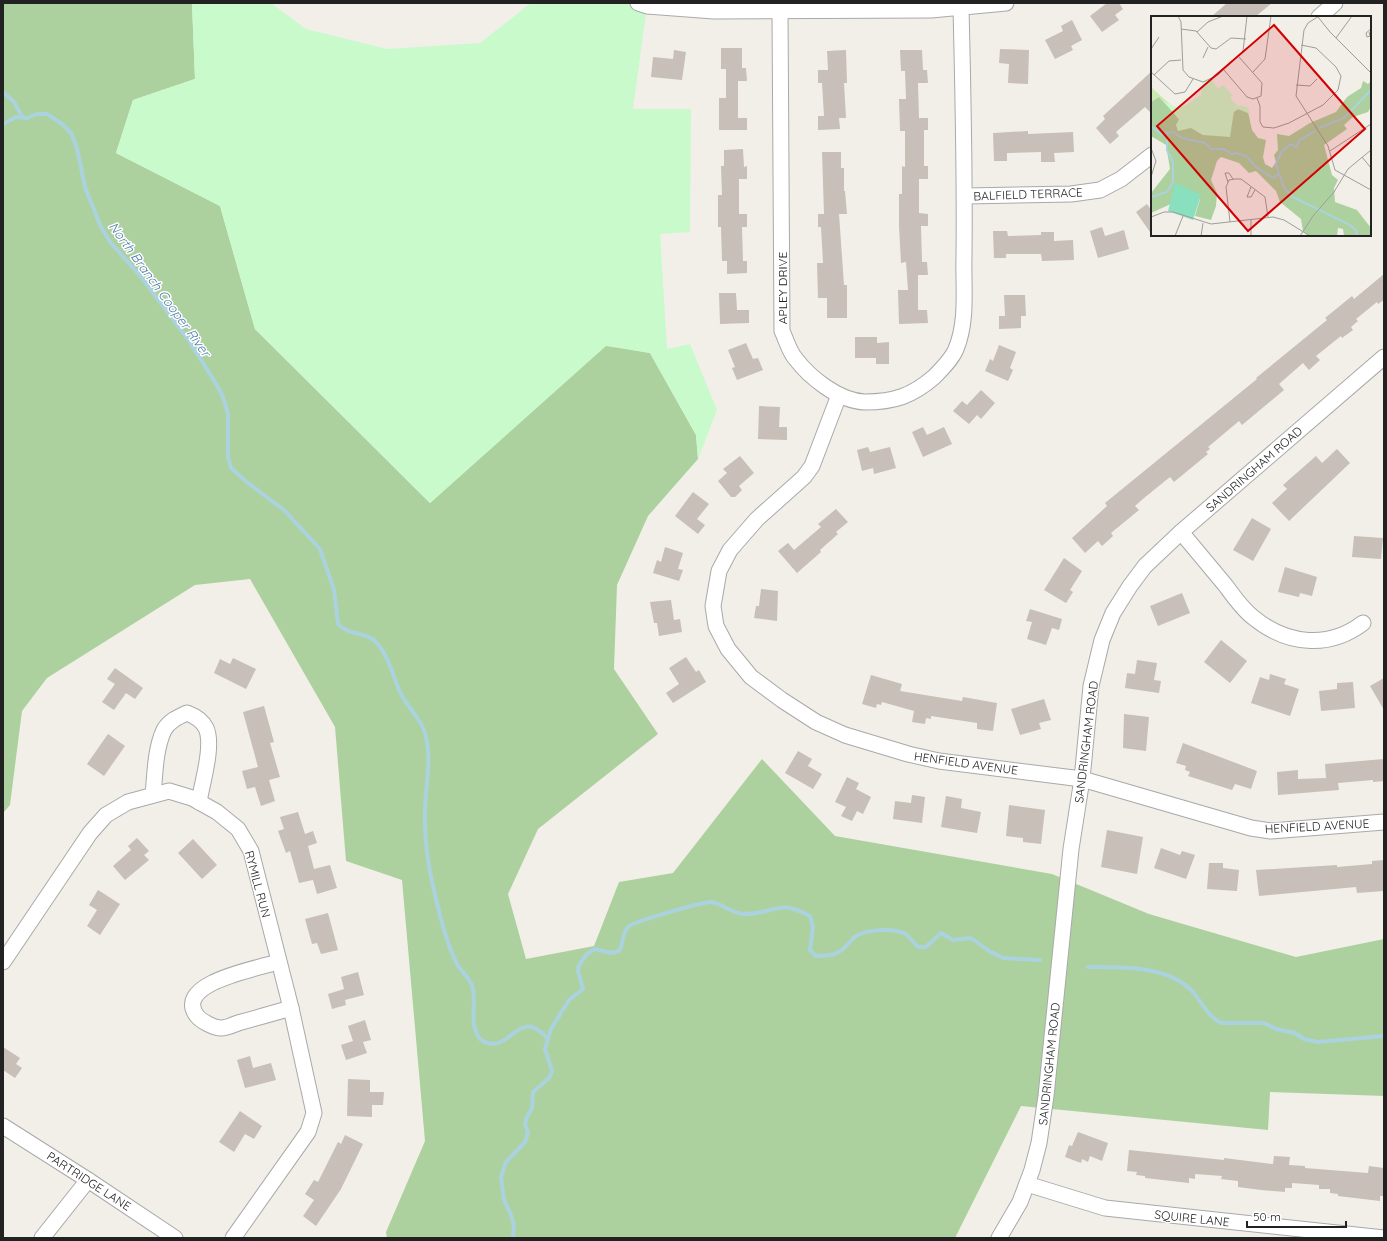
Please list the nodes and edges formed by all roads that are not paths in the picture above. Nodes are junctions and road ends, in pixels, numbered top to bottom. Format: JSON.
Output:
{"nodes":[{"id":1,"x":638,"y":3,"type":"edge"},
{"id":2,"x":1006,"y":3,"type":"edge"},
{"id":3,"x":1336,"y":3,"type":"edge"},
{"id":4,"x":961,"y":8,"type":"junction"},
{"id":5,"x":780,"y":11,"type":"junction"},
{"id":6,"x":1320,"y":16,"type":"edge"},
{"id":7,"x":1151,"y":156,"type":"edge"},
{"id":8,"x":965,"y":196,"type":"junction"},
{"id":9,"x":1384,"y":357,"type":"edge"},
{"id":10,"x":839,"y":395,"type":"junction"},
{"id":11,"x":1182,"y":532,"type":"junction"},
{"id":12,"x":1363,"y":622,"type":"dead end"},
{"id":13,"x":1082,"y":779,"type":"junction"},
{"id":14,"x":152,"y":795,"type":"junction"},
{"id":15,"x":199,"y":802,"type":"junction"},
{"id":16,"x":1384,"y":822,"type":"edge"},
{"id":17,"x":3,"y":962,"type":"edge"},
{"id":18,"x":278,"y":962,"type":"junction"},
{"id":19,"x":291,"y":1008,"type":"junction"},
{"id":20,"x":3,"y":1126,"type":"edge"},
{"id":21,"x":88,"y":1180,"type":"junction"},
{"id":22,"x":1027,"y":1184,"type":"junction"},
{"id":23,"x":42,"y":1238,"type":"edge"},
{"id":24,"x":175,"y":1238,"type":"edge"},
{"id":25,"x":233,"y":1238,"type":"edge"},
{"id":26,"x":999,"y":1238,"type":"edge"},
{"id":27,"x":1384,"y":1238,"type":"edge"}],
"edges":[{"from":1,"to":5,"type":"street"},
{"from":2,"to":4,"type":"street"},
{"from":3,"to":6,"type":"street"},
{"from":4,"to":5,"type":"street"},
{"from":4,"to":8,"type":"street","name":"APLEY DRIVE"},
{"from":5,"to":10,"type":"street","name":"APLEY DRIVE"},
{"from":7,"to":8,"type":"street","name":"BALFIELD TERRACE"},
{"from":8,"to":10,"type":"street","name":"APLEY DRIVE"},
{"from":9,"to":11,"type":"street","name":"SANDRINGHAM ROAD"},
{"from":10,"to":13,"type":"street","name":"HENFIELD AVENUE"},
{"from":11,"to":12,"type":"street"},
{"from":11,"to":13,"type":"street","name":"SANDRINGHAM ROAD"},
{"from":13,"to":16,"type":"street","name":"HENFIELD AVENUE"},
{"from":13,"to":22,"type":"street","name":"SANDRINGHAM ROAD"},
{"from":14,"to":15,"type":"street","name":"RYMILL RUN"},
{"from":14,"to":15,"type":"street"},
{"from":14,"to":17,"type":"street","name":"RYMILL RUN"},
{"from":15,"to":18,"type":"street","name":"RYMILL RUN"},
{"from":18,"to":19,"type":"street","name":"RYMILL RUN"},
{"from":18,"to":19,"type":"street"},
{"from":19,"to":25,"type":"street","name":"RYMILL RUN"},
{"from":20,"to":21,"type":"street","name":"PARTRIDGE LANE"},
{"from":21,"to":23,"type":"street"},
{"from":21,"to":24,"type":"street","name":"PARTRIDGE LANE"},
{"from":22,"to":26,"type":"street","name":"SANDRINGHAM ROAD"},
{"from":22,"to":27,"type":"street","name":"SQUIRE LANE"}]}
